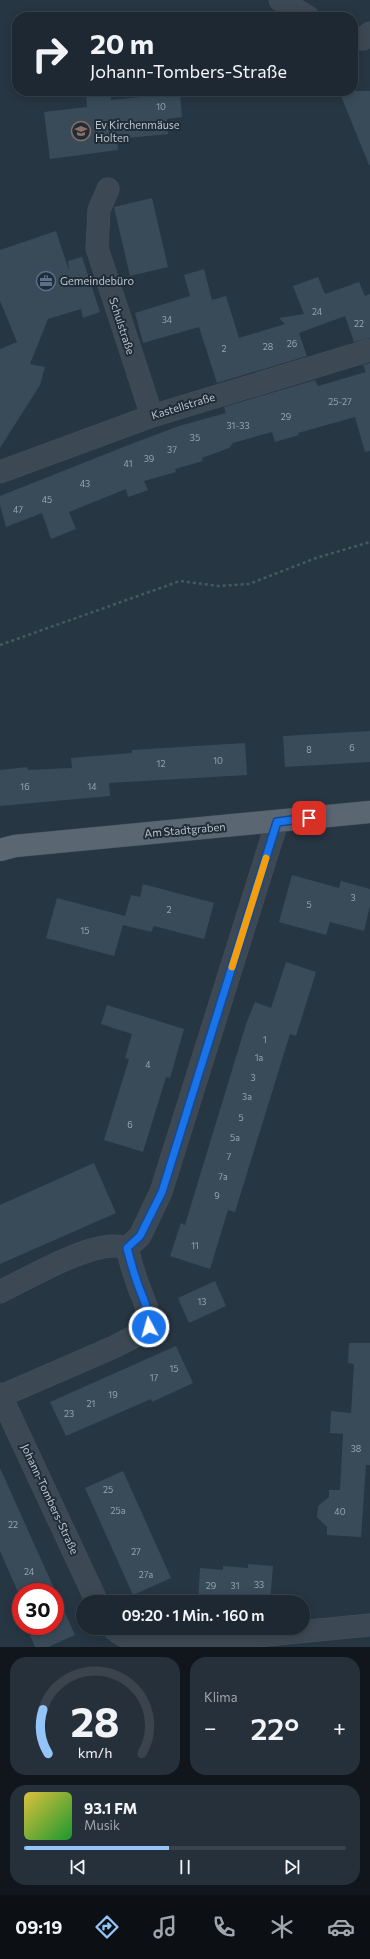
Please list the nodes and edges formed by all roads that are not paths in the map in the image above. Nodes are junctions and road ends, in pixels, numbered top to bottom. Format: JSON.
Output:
{"nodes":[{"id":1,"x":280,"y":0,"type":"edge"},
{"id":2,"x":300,"y":12,"type":"edge"},
{"id":3,"x":108,"y":189,"type":"dead end"},
{"id":4,"x":370,"y":350,"type":"edge"},
{"id":5,"x":152,"y":416,"type":"junction"},
{"id":6,"x":0,"y":472,"type":"edge"},
{"id":7,"x":370,"y":812,"type":"edge"},
{"id":8,"x":277,"y":822,"type":"junction"},
{"id":9,"x":0,"y":850,"type":"edge"},
{"id":10,"x":127,"y":1248,"type":"junction"},
{"id":11,"x":0,"y":1292,"type":"edge"},
{"id":12,"x":0,"y":1395,"type":"edge"},
{"id":13,"x":94,"y":1595,"type":"edge"},
{"id":14,"x":370,"y":1625,"type":"edge"},
{"id":15,"x":310,"y":1631,"type":"edge"},
{"id":16,"x":120,"y":1635,"type":"edge"},
{"id":17,"x":267,"y":1635,"type":"edge"}],
"edges":[{"from":1,"to":2,"type":"street"},
{"from":3,"to":5,"type":"street","name":"Schulstraße"},
{"from":4,"to":5,"type":"street","name":"Kastellstraße"},
{"from":5,"to":6,"type":"street","name":"Kastellstraße"},
{"from":7,"to":8,"type":"main road","name":"Am Stadtgraben"},
{"from":8,"to":9,"type":"main road","name":"Am Stadtgraben"},
{"from":8,"to":10,"type":"street"},
{"from":10,"to":11,"type":"street"},
{"from":10,"to":12,"type":"street","name":"Johann-Tombers-Straße"},
{"from":12,"to":13,"type":"street","name":"Johann-Tombers-Straße"},
{"from":14,"to":15,"type":"street"},
{"from":16,"to":17,"type":"street"}]}
